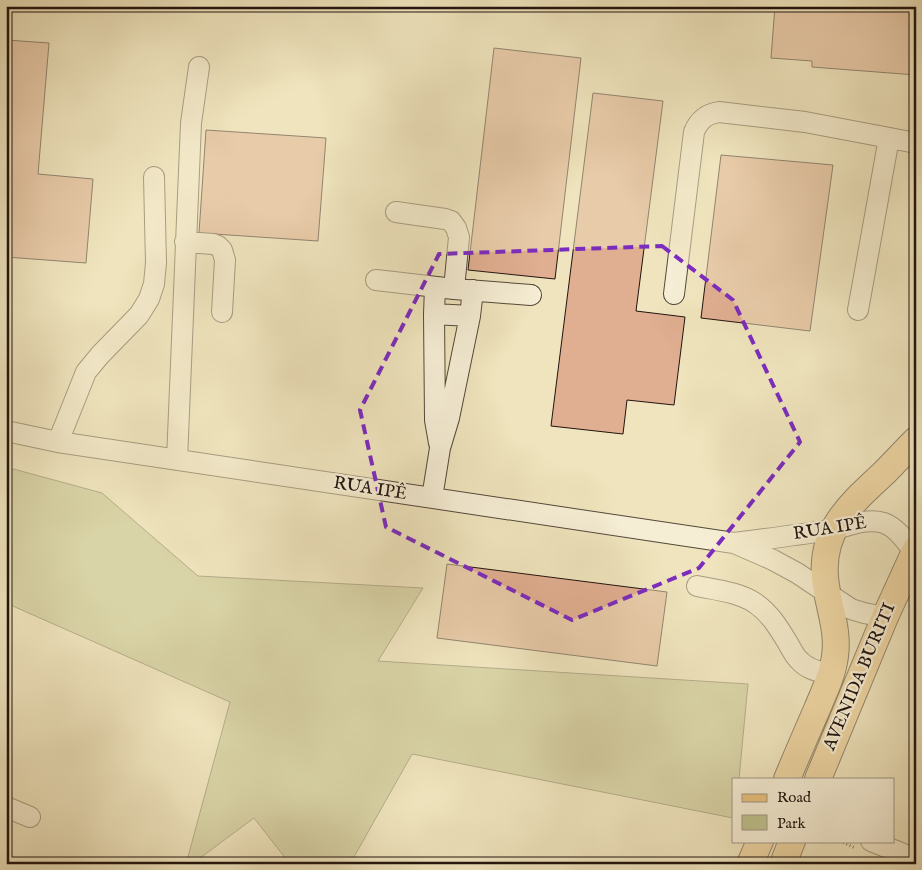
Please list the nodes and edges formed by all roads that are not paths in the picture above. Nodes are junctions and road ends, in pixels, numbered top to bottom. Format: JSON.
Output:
{"nodes":[{"id":1,"x":199,"y":67,"type":"dead end"},
{"id":2,"x":889,"y":138,"type":"junction"},
{"id":3,"x":916,"y":142,"type":"edge"},
{"id":4,"x":154,"y":177,"type":"dead end"},
{"id":5,"x":396,"y":212,"type":"dead end"},
{"id":6,"x":186,"y":242,"type":"junction"},
{"id":7,"x":376,"y":280,"type":"dead end"},
{"id":8,"x":454,"y":289,"type":"junction"},
{"id":9,"x":674,"y":294,"type":"dead end"},
{"id":10,"x":531,"y":295,"type":"dead end"},
{"id":11,"x":858,"y":310,"type":"dead end"},
{"id":12,"x":222,"y":312,"type":"dead end"},
{"id":13,"x":434,"y":314,"type":"junction"},
{"id":14,"x":470,"y":316,"type":"junction"},
{"id":15,"x":6,"y":431,"type":"edge"},
{"id":16,"x":916,"y":440,"type":"edge"},
{"id":17,"x":58,"y":442,"type":"junction"},
{"id":18,"x":440,"y":448,"type":"junction"},
{"id":19,"x":177,"y":460,"type":"junction"},
{"id":20,"x":432,"y":498,"type":"junction"},
{"id":21,"x":834,"y":529,"type":"junction"},
{"id":22,"x":734,"y":543,"type":"junction"},
{"id":23,"x":913,"y":563,"type":"edge"},
{"id":24,"x":697,"y":586,"type":"dead end"},
{"id":25,"x":826,"y":592,"type":"junction"},
{"id":26,"x":885,"y":617,"type":"junction"},
{"id":27,"x":831,"y":675,"type":"junction"},
{"id":28,"x":787,"y":778,"type":"edge"},
{"id":29,"x":818,"y":778,"type":"edge"},
{"id":30,"x":6,"y":807,"type":"edge"},
{"id":31,"x":30,"y":817,"type":"dead end"},
{"id":32,"x":760,"y":842,"type":"edge"},
{"id":33,"x":792,"y":842,"type":"edge"},
{"id":34,"x":874,"y":842,"type":"edge"},
{"id":35,"x":916,"y":859,"type":"edge"},
{"id":36,"x":750,"y":864,"type":"edge"},
{"id":37,"x":783,"y":864,"type":"edge"}],
"edges":[{"from":1,"to":6,"type":"street"},
{"from":2,"to":3,"type":"street"},
{"from":2,"to":9,"type":"street"},
{"from":2,"to":11,"type":"street"},
{"from":4,"to":17,"type":"street"},
{"from":5,"to":8,"type":"street"},
{"from":6,"to":12,"type":"street"},
{"from":6,"to":19,"type":"street"},
{"from":7,"to":8,"type":"street"},
{"from":8,"to":10,"type":"street"},
{"from":8,"to":13,"type":"street"},
{"from":8,"to":14,"type":"street"},
{"from":13,"to":14,"type":"street"},
{"from":13,"to":18,"type":"street"},
{"from":14,"to":18,"type":"street"},
{"from":15,"to":17,"type":"street","name":"RUA IPÊ"},
{"from":16,"to":21,"type":"main road","name":"AVENIDA BURITI"},
{"from":17,"to":19,"type":"street","name":"RUA IPÊ"},
{"from":18,"to":20,"type":"street"},
{"from":19,"to":20,"type":"street","name":"RUA IPÊ"},
{"from":20,"to":22,"type":"street","name":"RUA IPÊ"},
{"from":21,"to":22,"type":"street","name":"RUA IPÊ"},
{"from":21,"to":23,"type":"street","name":"RUA IPÊ"},
{"from":21,"to":25,"type":"main road","name":"AVENIDA BURITI"},
{"from":22,"to":25,"type":"street","name":"RUA IPÊ"},
{"from":23,"to":26,"type":"main road","name":"AVENIDA BURITI"},
{"from":24,"to":27,"type":"street"},
{"from":25,"to":26,"type":"street","name":"RUA IPÊ"},
{"from":25,"to":27,"type":"main road","name":"AVENIDA BURITI"},
{"from":26,"to":29,"type":"main road","name":"AVENIDA BURITI"},
{"from":27,"to":28,"type":"main road","name":"AVENIDA BURITI"},
{"from":30,"to":31,"type":"street"},
{"from":32,"to":36,"type":"main road"},
{"from":33,"to":37,"type":"main road"},
{"from":34,"to":35,"type":"street"}]}
